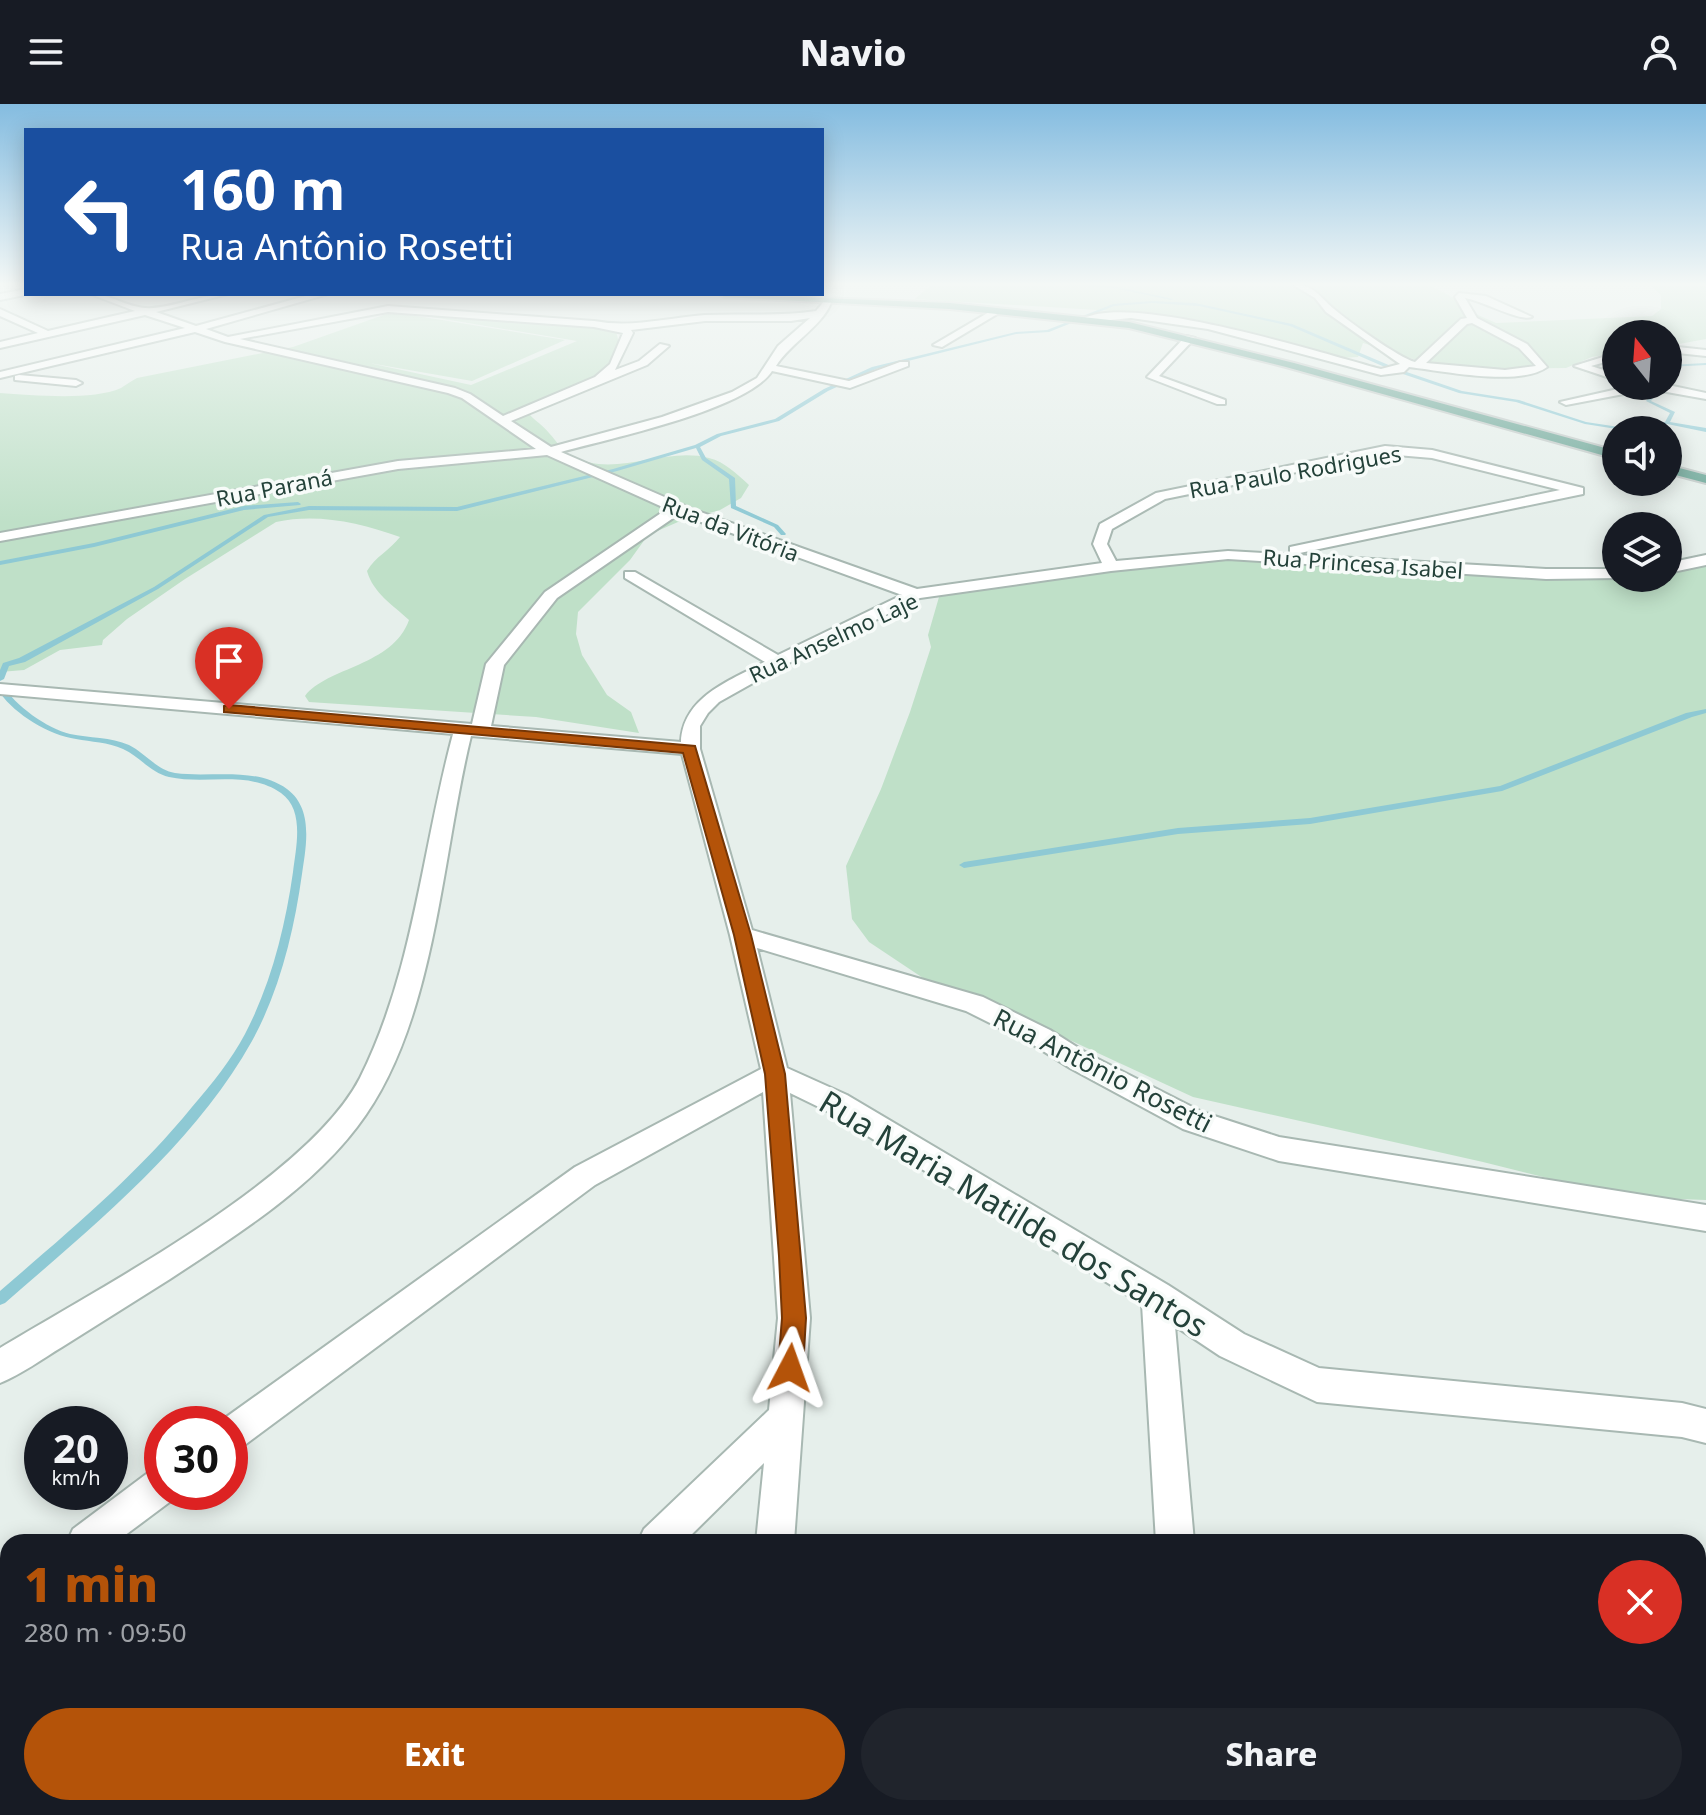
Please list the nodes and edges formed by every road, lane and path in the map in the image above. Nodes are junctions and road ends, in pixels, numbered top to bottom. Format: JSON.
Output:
{"nodes":[{"id":1,"x":47,"y":364,"type":"edge"},
{"id":2,"x":335,"y":364,"type":"edge"},
{"id":3,"x":615,"y":364,"type":"edge"},
{"id":4,"x":641,"y":364,"type":"edge"},
{"id":5,"x":773,"y":364,"type":"edge"},
{"id":6,"x":904,"y":364,"type":"dead end"},
{"id":7,"x":1165,"y":364,"type":"edge"},
{"id":8,"x":1284,"y":364,"type":"edge"},
{"id":9,"x":1346,"y":364,"type":"edge"},
{"id":10,"x":1404,"y":364,"type":"edge"},
{"id":11,"x":1404,"y":364,"type":"edge"},
{"id":12,"x":1412,"y":364,"type":"edge"},
{"id":13,"x":1541,"y":364,"type":"edge"},
{"id":14,"x":1587,"y":364,"type":"edge"},
{"id":15,"x":1408,"y":367,"type":"junction"},
{"id":16,"x":771,"y":368,"type":"junction"},
{"id":17,"x":1602,"y":374,"type":"edge"},
{"id":18,"x":0,"y":375,"type":"edge"},
{"id":19,"x":594,"y":381,"type":"junction"},
{"id":20,"x":76,"y":383,"type":"dead end"},
{"id":21,"x":1682,"y":392,"type":"edge"},
{"id":22,"x":1602,"y":395,"type":"edge"},
{"id":23,"x":1706,"y":396,"type":"edge"},
{"id":24,"x":1221,"y":402,"type":"dead end"},
{"id":25,"x":1566,"y":402,"type":"dead end"},
{"id":26,"x":503,"y":420,"type":"junction"},
{"id":27,"x":550,"y":451,"type":"junction"},
{"id":28,"x":1602,"y":451,"type":"edge"},
{"id":29,"x":1682,"y":473,"type":"edge"},
{"id":30,"x":1706,"y":479,"type":"edge"},
{"id":31,"x":676,"y":509,"type":"junction"},
{"id":32,"x":0,"y":537,"type":"edge"},
{"id":33,"x":1266,"y":556,"type":"junction"},
{"id":34,"x":1706,"y":560,"type":"edge"},
{"id":35,"x":1682,"y":565,"type":"edge"},
{"id":36,"x":1111,"y":566,"type":"junction"},
{"id":37,"x":1602,"y":574,"type":"edge"},
{"id":38,"x":630,"y":575,"type":"dead end"},
{"id":39,"x":916,"y":594,"type":"junction"},
{"id":40,"x":777,"y":662,"type":"junction"},
{"id":41,"x":0,"y":689,"type":"edge"},
{"id":42,"x":472,"y":732,"type":"junction"},
{"id":43,"x":690,"y":749,"type":"junction"},
{"id":44,"x":742,"y":935,"type":"junction"},
{"id":45,"x":775,"y":1074,"type":"junction"},
{"id":46,"x":1706,"y":1218,"type":"edge"},
{"id":47,"x":1157,"y":1296,"type":"junction"},
{"id":48,"x":0,"y":1367,"type":"edge"},
{"id":49,"x":786,"y":1418,"type":"junction"},
{"id":50,"x":248,"y":1422,"type":"edge"},
{"id":51,"x":1706,"y":1426,"type":"edge"},
{"id":52,"x":144,"y":1498,"type":"edge"},
{"id":53,"x":97,"y":1534,"type":"edge"},
{"id":54,"x":665,"y":1534,"type":"edge"},
{"id":55,"x":776,"y":1534,"type":"edge"},
{"id":56,"x":1174,"y":1534,"type":"edge"}],
"edges":[{"from":1,"to":18,"type":"street"},
{"from":2,"to":26,"type":"street","name":"Rua da Vitória"},
{"from":3,"to":19,"type":"street"},
{"from":4,"to":19,"type":"street"},
{"from":5,"to":16,"type":"street","name":"Rua Paraná"},
{"from":6,"to":16,"type":"street"},
{"from":7,"to":24,"type":"street"},
{"from":8,"to":28,"type":"main road"},
{"from":9,"to":15,"type":"street"},
{"from":10,"to":15,"type":"street"},
{"from":11,"to":15,"type":"street"},
{"from":12,"to":15,"type":"street"},
{"from":13,"to":15,"type":"street"},
{"from":14,"to":17,"type":"street"},
{"from":16,"to":27,"type":"street","name":"Rua Paraná"},
{"from":18,"to":20,"type":"street"},
{"from":19,"to":26,"type":"street"},
{"from":21,"to":23,"type":"street"},
{"from":22,"to":25,"type":"street"},
{"from":26,"to":27,"type":"street","name":"Rua da Vitória"},
{"from":27,"to":31,"type":"street","name":"Rua da Vitória"},
{"from":27,"to":32,"type":"street","name":"Rua Paraná"},
{"from":29,"to":30,"type":"main road"},
{"from":31,"to":39,"type":"street","name":"Rua da Vitória"},
{"from":31,"to":42,"type":"street"},
{"from":33,"to":36,"type":"street","name":"Rua Princesa Isabel"},
{"from":33,"to":36,"type":"street","name":"Rua Paulo Rodrigues"},
{"from":33,"to":37,"type":"street","name":"Rua Princesa Isabel"},
{"from":34,"to":35,"type":"street"},
{"from":36,"to":39,"type":"street","name":"Rua Anselmo Laje"},
{"from":38,"to":40,"type":"street"},
{"from":39,"to":40,"type":"street","name":"Rua Anselmo Laje"},
{"from":40,"to":43,"type":"street","name":"Rua Anselmo Laje"},
{"from":41,"to":42,"type":"street"},
{"from":42,"to":43,"type":"street"},
{"from":42,"to":48,"type":"street"},
{"from":43,"to":44,"type":"street"},
{"from":44,"to":45,"type":"street"},
{"from":44,"to":46,"type":"street","name":"Rua Antônio Rosetti"},
{"from":45,"to":47,"type":"street","name":"Rua Maria Matilde dos Santos"},
{"from":45,"to":49,"type":"street"},
{"from":45,"to":50,"type":"street"},
{"from":47,"to":51,"type":"street","name":"Rua Maria Matilde dos Santos"},
{"from":47,"to":56,"type":"street"},
{"from":49,"to":54,"type":"street"},
{"from":49,"to":55,"type":"street"},
{"from":52,"to":53,"type":"street"}]}
